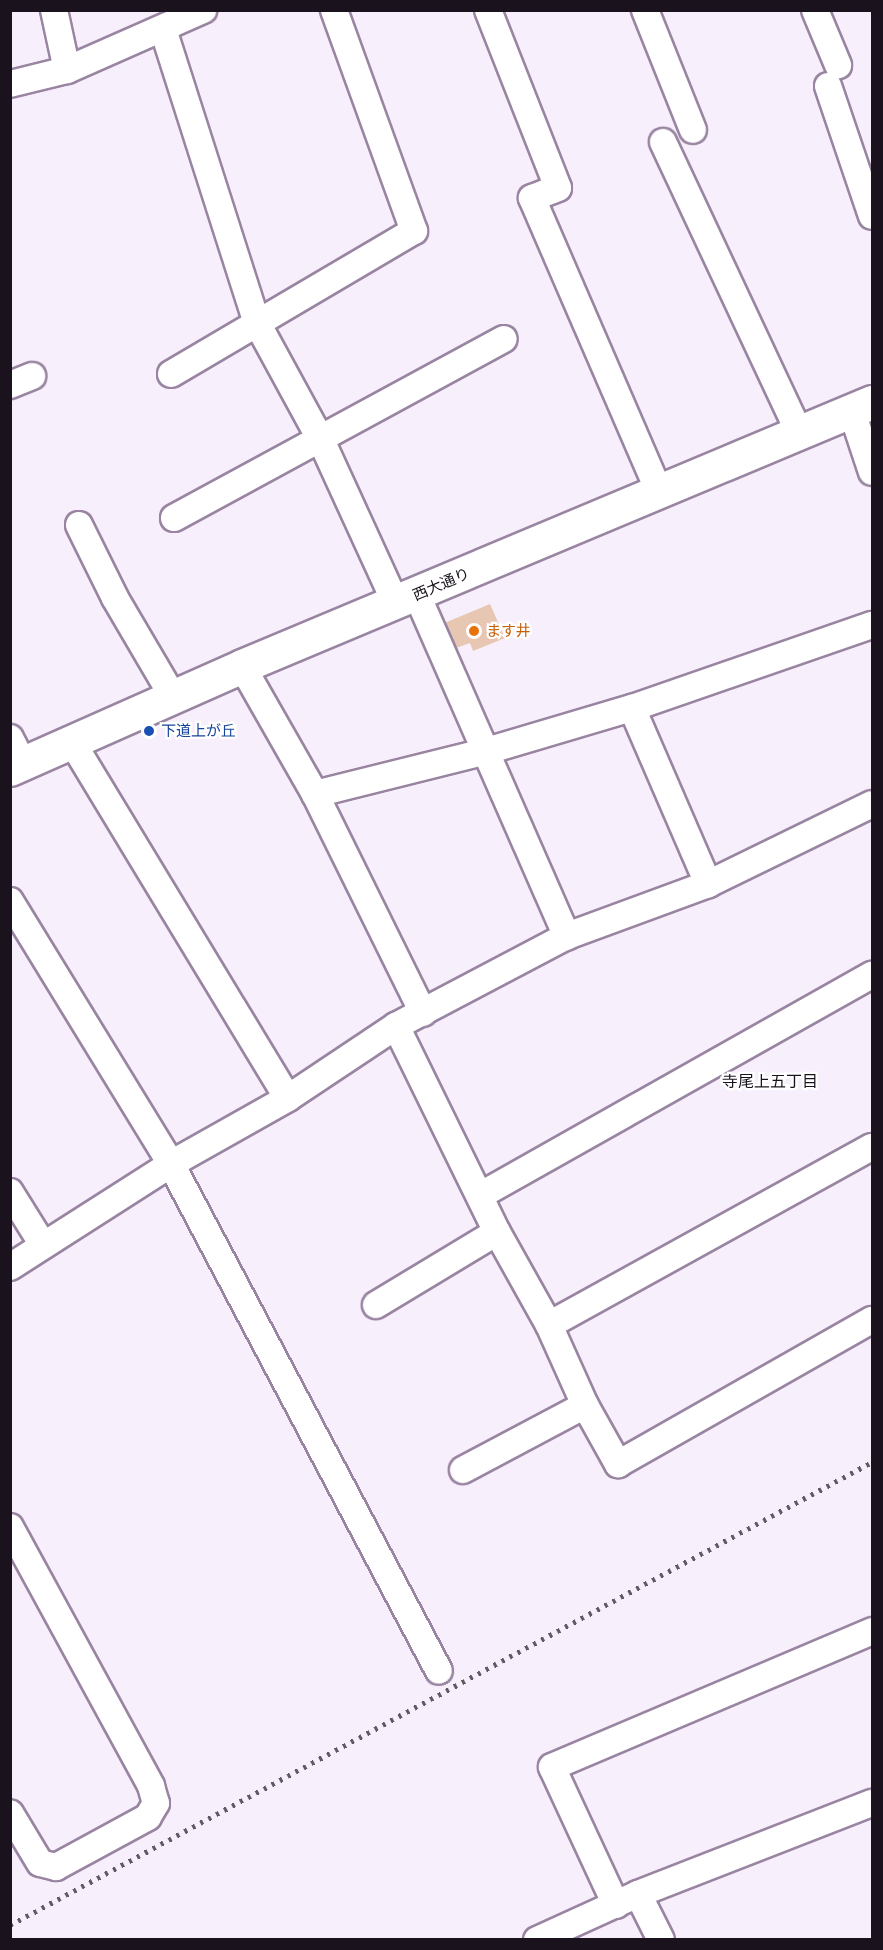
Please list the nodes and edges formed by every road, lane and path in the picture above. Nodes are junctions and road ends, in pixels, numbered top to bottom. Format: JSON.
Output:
{"nodes":[{"id":1,"x":54,"y":10,"type":"edge"},
{"id":2,"x":203,"y":10,"type":"edge"},
{"id":3,"x":334,"y":10,"type":"edge"},
{"id":4,"x":488,"y":10,"type":"edge"},
{"id":5,"x":645,"y":10,"type":"edge"},
{"id":6,"x":815,"y":10,"type":"edge"},
{"id":7,"x":163,"y":29,"type":"junction"},
{"id":8,"x":67,"y":70,"type":"junction"},
{"id":9,"x":10,"y":84,"type":"edge"},
{"id":10,"x":693,"y":130,"type":"dead end"},
{"id":11,"x":663,"y":142,"type":"dead end"},
{"id":12,"x":873,"y":216,"type":"edge"},
{"id":13,"x":256,"y":321,"type":"junction"},
{"id":14,"x":504,"y":339,"type":"dead end"},
{"id":15,"x":171,"y":374,"type":"dead end"},
{"id":16,"x":862,"y":407,"type":"edge"},
{"id":17,"x":800,"y":434,"type":"junction"},
{"id":18,"x":321,"y":440,"type":"junction"},
{"id":19,"x":873,"y":472,"type":"edge"},
{"id":20,"x":658,"y":489,"type":"junction"},
{"id":21,"x":174,"y":518,"type":"dead end"},
{"id":22,"x":80,"y":525,"type":"dead end"},
{"id":23,"x":406,"y":599,"type":"junction"},
{"id":24,"x":873,"y":625,"type":"edge"},
{"id":25,"x":242,"y":666,"type":"junction"},
{"id":26,"x":173,"y":697,"type":"junction"},
{"id":27,"x":632,"y":708,"type":"junction"},
{"id":28,"x":72,"y":742,"type":"junction"},
{"id":29,"x":483,"y":752,"type":"junction"},
{"id":30,"x":15,"y":757,"type":"edge"},
{"id":31,"x":315,"y":794,"type":"junction"},
{"id":32,"x":873,"y":804,"type":"edge"},
{"id":33,"x":708,"y":884,"type":"junction"},
{"id":34,"x":10,"y":901,"type":"edge"},
{"id":35,"x":567,"y":936,"type":"junction"},
{"id":36,"x":873,"y":975,"type":"edge"},
{"id":37,"x":423,"y":1013,"type":"junction"},
{"id":38,"x":396,"y":1026,"type":"junction"},
{"id":39,"x":288,"y":1098,"type":"junction"},
{"id":40,"x":873,"y":1147,"type":"edge"},
{"id":41,"x":171,"y":1164,"type":"junction"},
{"id":42,"x":10,"y":1192,"type":"edge"},
{"id":43,"x":481,"y":1195,"type":"junction"},
{"id":44,"x":497,"y":1232,"type":"junction"},
{"id":45,"x":43,"y":1245,"type":"junction"},
{"id":46,"x":10,"y":1267,"type":"edge"},
{"id":47,"x":376,"y":1305,"type":"dead end"},
{"id":48,"x":873,"y":1320,"type":"edge"},
{"id":49,"x":549,"y":1325,"type":"junction"},
{"id":50,"x":585,"y":1405,"type":"junction"},
{"id":51,"x":464,"y":1470,"type":"dead end"},
{"id":52,"x":10,"y":1527,"type":"edge"},
{"id":53,"x":873,"y":1631,"type":"edge"},
{"id":54,"x":439,"y":1671,"type":"dead end"},
{"id":55,"x":873,"y":1803,"type":"edge"},
{"id":56,"x":10,"y":1813,"type":"edge"},
{"id":57,"x":627,"y":1900,"type":"junction"},
{"id":58,"x":537,"y":1940,"type":"edge"},
{"id":59,"x":661,"y":1940,"type":"edge"}],
"edges":[{"from":1,"to":8,"type":"street"},
{"from":2,"to":7,"type":"street"},
{"from":3,"to":13,"type":"street"},
{"from":4,"to":20,"type":"street"},
{"from":5,"to":10,"type":"street"},
{"from":6,"to":12,"type":"street"},
{"from":7,"to":8,"type":"street"},
{"from":7,"to":13,"type":"street"},
{"from":8,"to":9,"type":"street"},
{"from":11,"to":17,"type":"street"},
{"from":13,"to":15,"type":"street"},
{"from":13,"to":18,"type":"street"},
{"from":14,"to":18,"type":"street"},
{"from":16,"to":17,"type":"street","name":"西大通り"},
{"from":16,"to":19,"type":"street"},
{"from":17,"to":20,"type":"street","name":"西大通り"},
{"from":18,"to":21,"type":"street"},
{"from":18,"to":23,"type":"street"},
{"from":20,"to":23,"type":"street","name":"西大通り"},
{"from":22,"to":26,"type":"street"},
{"from":23,"to":25,"type":"street","name":"西大通り"},
{"from":23,"to":29,"type":"street"},
{"from":24,"to":27,"type":"street"},
{"from":25,"to":26,"type":"street","name":"西大通り"},
{"from":25,"to":31,"type":"street"},
{"from":26,"to":28,"type":"street","name":"西大通り"},
{"from":27,"to":29,"type":"street"},
{"from":27,"to":33,"type":"street"},
{"from":28,"to":30,"type":"street","name":"西大通り"},
{"from":28,"to":39,"type":"street"},
{"from":29,"to":31,"type":"street"},
{"from":29,"to":35,"type":"street"},
{"from":31,"to":37,"type":"street"},
{"from":32,"to":33,"type":"street"},
{"from":33,"to":35,"type":"street"},
{"from":34,"to":41,"type":"street"},
{"from":35,"to":37,"type":"street"},
{"from":36,"to":43,"type":"street"},
{"from":37,"to":38,"type":"street"},
{"from":38,"to":39,"type":"street"},
{"from":38,"to":43,"type":"street"},
{"from":39,"to":41,"type":"street"},
{"from":40,"to":49,"type":"street"},
{"from":41,"to":45,"type":"street"},
{"from":41,"to":54,"type":"street"},
{"from":42,"to":45,"type":"street"},
{"from":43,"to":44,"type":"street"},
{"from":44,"to":47,"type":"street"},
{"from":44,"to":49,"type":"street"},
{"from":45,"to":46,"type":"street"},
{"from":48,"to":50,"type":"street"},
{"from":49,"to":50,"type":"street"},
{"from":50,"to":51,"type":"street"},
{"from":52,"to":56,"type":"street"},
{"from":53,"to":57,"type":"street"},
{"from":55,"to":57,"type":"street"},
{"from":57,"to":58,"type":"street"},
{"from":57,"to":59,"type":"street"}]}
